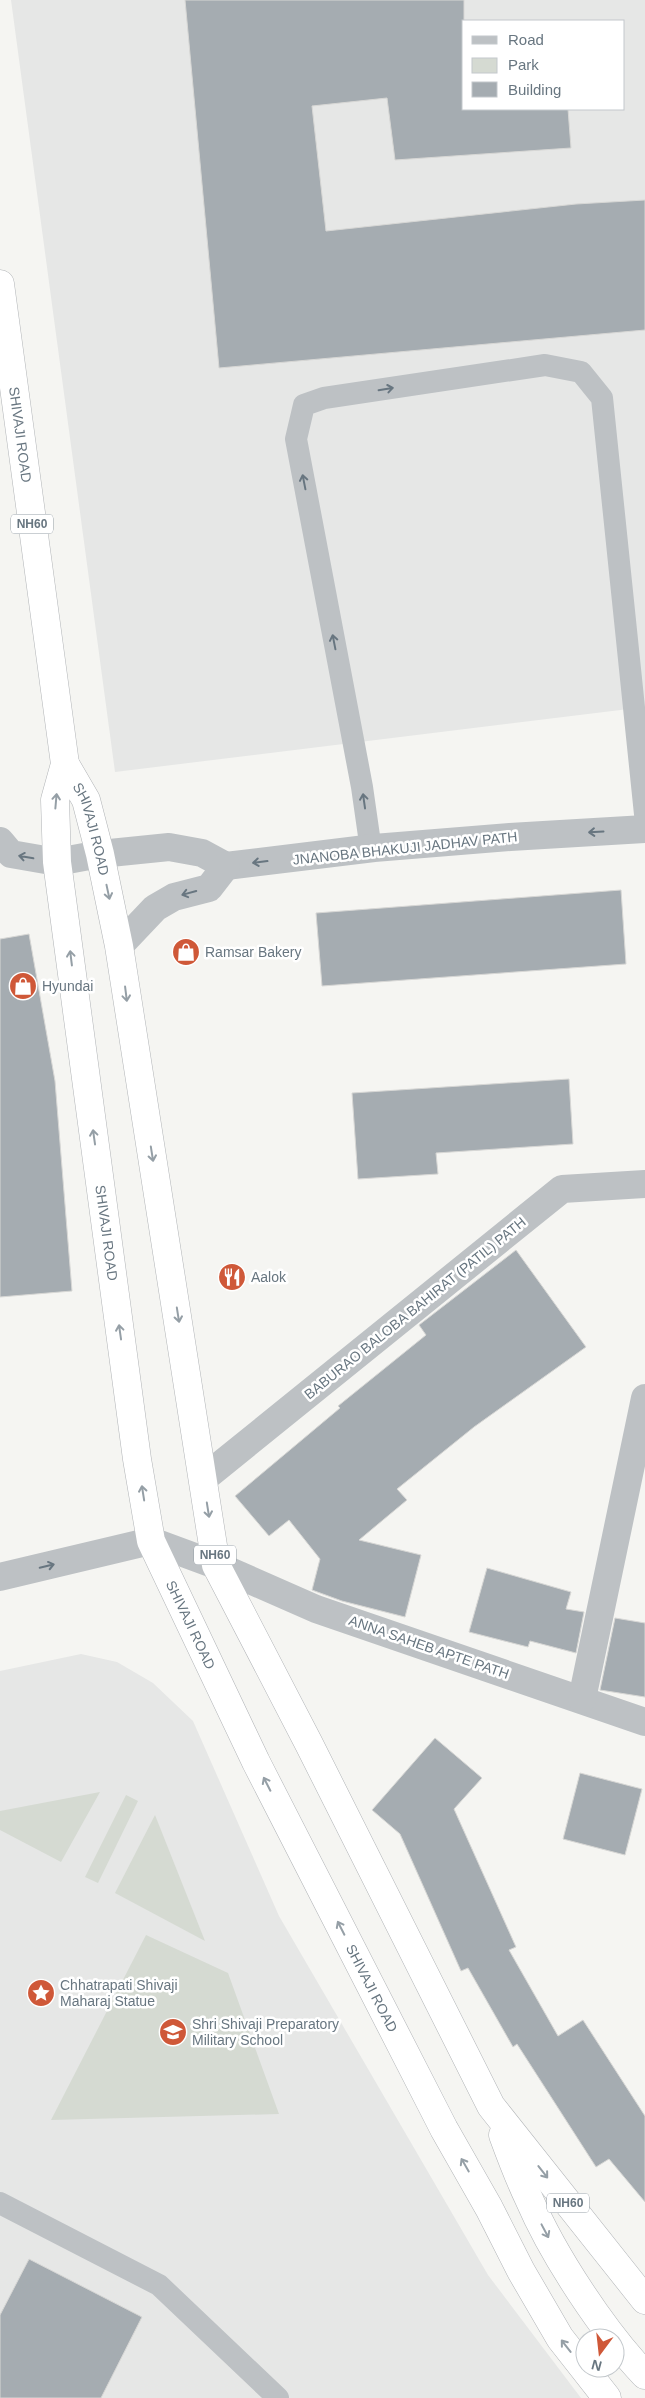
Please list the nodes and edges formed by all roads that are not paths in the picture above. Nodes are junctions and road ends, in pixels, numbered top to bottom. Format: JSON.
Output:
{"nodes":[{"id":1,"x":0,"y":284,"type":"edge"},
{"id":2,"x":65,"y":764,"type":"junction"},
{"id":3,"x":645,"y":814,"type":"edge"},
{"id":4,"x":645,"y":829,"type":"edge"},
{"id":5,"x":0,"y":841,"type":"edge"},
{"id":6,"x":371,"y":850,"type":"junction"},
{"id":7,"x":100,"y":854,"type":"junction"},
{"id":8,"x":57,"y":862,"type":"junction"},
{"id":9,"x":226,"y":866,"type":"junction"},
{"id":10,"x":119,"y":946,"type":"junction"},
{"id":11,"x":645,"y":1184,"type":"edge"},
{"id":12,"x":645,"y":1398,"type":"edge"},
{"id":13,"x":203,"y":1478,"type":"junction"},
{"id":14,"x":151,"y":1541,"type":"junction"},
{"id":15,"x":216,"y":1565,"type":"junction"},
{"id":16,"x":0,"y":1577,"type":"edge"},
{"id":17,"x":582,"y":1699,"type":"junction"},
{"id":18,"x":645,"y":1722,"type":"edge"},
{"id":19,"x":491,"y":2106,"type":"junction"},
{"id":20,"x":0,"y":2203,"type":"edge"},
{"id":21,"x":645,"y":2300,"type":"edge"},
{"id":22,"x":645,"y":2375,"type":"edge"},
{"id":23,"x":278,"y":2398,"type":"edge"},
{"id":24,"x":607,"y":2398,"type":"edge"}],
"edges":[{"from":1,"to":2,"type":"highway","name":"SHIVAJI ROAD","number":"NH60"},
{"from":2,"to":7,"type":"highway","name":"SHIVAJI ROAD","number":"NH60"},
{"from":8,"to":2,"type":"highway","name":"SHIVAJI ROAD","number":"NH60","one_way":true},
{"from":6,"to":3,"type":"lane","one_way":true},
{"from":4,"to":6,"type":"street","name":"JNANOBA BHAKUJI JADHAV PATH","one_way":true},
{"from":8,"to":5,"type":"street","one_way":true},
{"from":6,"to":9,"type":"street","name":"JNANOBA BHAKUJI JADHAV PATH","one_way":true},
{"from":7,"to":8,"type":"street"},
{"from":7,"to":9,"type":"street"},
{"from":7,"to":10,"type":"highway","name":"SHIVAJI ROAD","number":"NH60","one_way":true},
{"from":14,"to":8,"type":"highway","name":"SHIVAJI ROAD","number":"NH60","one_way":true},
{"from":9,"to":10,"type":"street","one_way":true},
{"from":10,"to":13,"type":"highway","name":"SHIVAJI ROAD","number":"NH60","one_way":true},
{"from":11,"to":13,"type":"street","name":"BABURAO BALOBA BAHIRAT (PATIL) PATH"},
{"from":12,"to":17,"type":"street"},
{"from":13,"to":15,"type":"highway","name":"SHIVAJI ROAD","number":"NH60","one_way":true},
{"from":14,"to":15,"type":"street","name":"ANNA SAHEB APTE PATH"},
{"from":16,"to":14,"type":"street","one_way":true},
{"from":24,"to":14,"type":"highway","name":"SHIVAJI ROAD","number":"NH60","one_way":true},
{"from":15,"to":17,"type":"street","name":"ANNA SAHEB APTE PATH"},
{"from":15,"to":19,"type":"highway","name":"SHIVAJI ROAD","number":"NH60"},
{"from":17,"to":18,"type":"street","name":"ANNA SAHEB APTE PATH"},
{"from":19,"to":21,"type":"highway","name":"SHIVAJI ROAD","number":"NH60","one_way":true},
{"from":19,"to":22,"type":"highway","number":"NH60","one_way":true},
{"from":20,"to":23,"type":"lane"}]}
